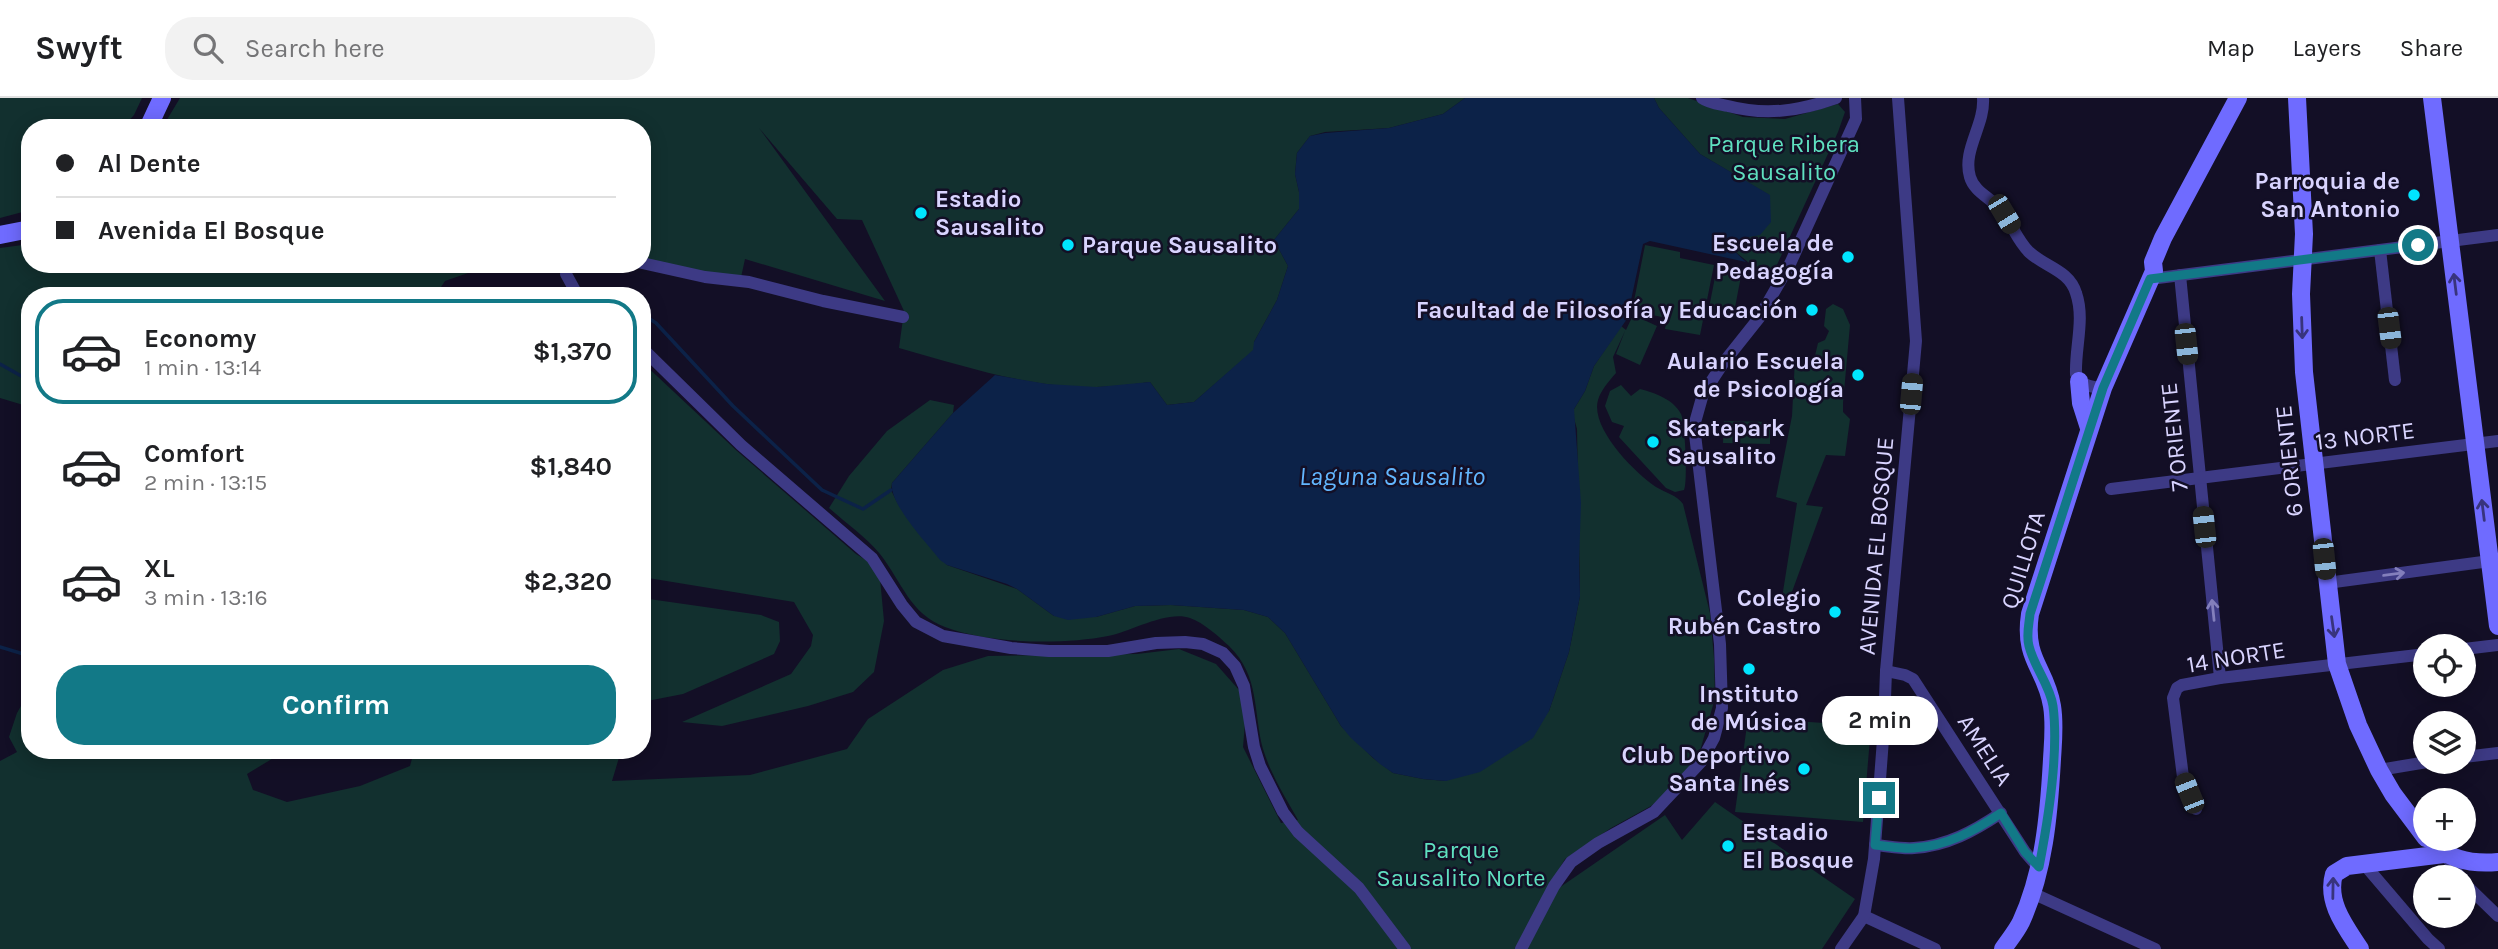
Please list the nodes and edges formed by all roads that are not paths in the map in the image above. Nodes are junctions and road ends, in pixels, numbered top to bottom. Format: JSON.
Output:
{"nodes":[{"id":1,"x":162,"y":98,"type":"edge"},
{"id":2,"x":1702,"y":98,"type":"edge"},
{"id":3,"x":1836,"y":98,"type":"edge"},
{"id":4,"x":1855,"y":98,"type":"edge"},
{"id":5,"x":1898,"y":98,"type":"edge"},
{"id":6,"x":1983,"y":98,"type":"edge"},
{"id":7,"x":2238,"y":98,"type":"edge"},
{"id":8,"x":2250,"y":98,"type":"edge"},
{"id":9,"x":2297,"y":98,"type":"edge"},
{"id":10,"x":2432,"y":98,"type":"edge"},
{"id":11,"x":152,"y":119,"type":"edge"},
{"id":12,"x":21,"y":231,"type":"edge"},
{"id":13,"x":0,"y":235,"type":"edge"},
{"id":14,"x":2498,"y":235,"type":"edge"},
{"id":15,"x":2449,"y":241,"type":"junction"},
{"id":16,"x":2380,"y":250,"type":"junction"},
{"id":17,"x":2302,"y":260,"type":"junction"},
{"id":18,"x":651,"y":265,"type":"edge"},
{"id":19,"x":2152,"y":275,"type":"junction"},
{"id":20,"x":2180,"y":275,"type":"junction"},
{"id":21,"x":903,"y":317,"type":"dead end"},
{"id":22,"x":651,"y":357,"type":"edge"},
{"id":23,"x":2395,"y":380,"type":"dead end"},
{"id":24,"x":2079,"y":381,"type":"junction"},
{"id":25,"x":2103,"y":388,"type":"junction"},
{"id":26,"x":2089,"y":428,"type":"junction"},
{"id":27,"x":2498,"y":441,"type":"edge"},
{"id":28,"x":2475,"y":444,"type":"junction"},
{"id":29,"x":2314,"y":464,"type":"junction"},
{"id":30,"x":2200,"y":478,"type":"junction"},
{"id":31,"x":2111,"y":489,"type":"dead end"},
{"id":32,"x":2490,"y":561,"type":"junction"},
{"id":33,"x":2327,"y":583,"type":"junction"},
{"id":34,"x":2498,"y":626,"type":"edge"},
{"id":35,"x":2498,"y":645,"type":"edge"},
{"id":36,"x":2476,"y":648,"type":"edge"},
{"id":37,"x":2413,"y":655,"type":"edge"},
{"id":38,"x":2337,"y":664,"type":"junction"},
{"id":39,"x":1886,"y":671,"type":"junction"},
{"id":40,"x":2220,"y":678,"type":"junction"},
{"id":41,"x":2498,"y":753,"type":"edge"},
{"id":42,"x":2476,"y":756,"type":"edge"},
{"id":43,"x":2413,"y":764,"type":"edge"},
{"id":44,"x":2379,"y":770,"type":"junction"},
{"id":45,"x":2196,"y":809,"type":"dead end"},
{"id":46,"x":2001,"y":813,"type":"junction"},
{"id":47,"x":2413,"y":821,"type":"edge"},
{"id":48,"x":1875,"y":845,"type":"junction"},
{"id":49,"x":2441,"y":851,"type":"edge"},
{"id":50,"x":2444,"y":854,"type":"junction"},
{"id":51,"x":2498,"y":863,"type":"edge"},
{"id":52,"x":2364,"y":864,"type":"junction"},
{"id":53,"x":2452,"y":865,"type":"edge"},
{"id":54,"x":2039,"y":867,"type":"junction"},
{"id":55,"x":2032,"y":893,"type":"junction"},
{"id":56,"x":2476,"y":895,"type":"edge"},
{"id":57,"x":1864,"y":916,"type":"junction"},
{"id":58,"x":2498,"y":916,"type":"edge"},
{"id":59,"x":1405,"y":949,"type":"edge"},
{"id":60,"x":1521,"y":949,"type":"edge"},
{"id":61,"x":1841,"y":949,"type":"edge"},
{"id":62,"x":1935,"y":949,"type":"edge"},
{"id":63,"x":2003,"y":949,"type":"edge"},
{"id":64,"x":2155,"y":949,"type":"edge"},
{"id":65,"x":2360,"y":949,"type":"edge"},
{"id":66,"x":2439,"y":949,"type":"edge"}],
"edges":[{"from":1,"to":11,"type":"main road"},
{"from":2,"to":3,"type":"street"},
{"from":4,"to":60,"type":"street"},
{"from":5,"to":39,"type":"street","name":"AVENIDA EL BOSQUE"},
{"from":6,"to":24,"type":"street"},
{"from":7,"to":19,"type":"main road","name":"QUILLOTA"},
{"from":8,"to":19,"type":"main road","name":"QUILLOTA"},
{"from":9,"to":17,"type":"main road","name":"6 ORIENTE"},
{"from":10,"to":15,"type":"main road"},
{"from":12,"to":13,"type":"main road"},
{"from":14,"to":15,"type":"street"},
{"from":15,"to":16,"type":"street"},
{"from":28,"to":15,"type":"main road","one_way":true},
{"from":16,"to":17,"type":"street"},
{"from":16,"to":23,"type":"street"},
{"from":17,"to":20,"type":"street"},
{"from":17,"to":29,"type":"main road","name":"6 ORIENTE","one_way":true},
{"from":18,"to":21,"type":"street"},
{"from":19,"to":20,"type":"street"},
{"from":19,"to":25,"type":"main road","name":"QUILLOTA"},
{"from":20,"to":30,"type":"street","name":"7 ORIENTE"},
{"from":22,"to":59,"type":"street"},
{"from":24,"to":25,"type":"street"},
{"from":24,"to":26,"type":"main road"},
{"from":25,"to":26,"type":"main road","name":"QUILLOTA"},
{"from":26,"to":54,"type":"main road","name":"QUILLOTA"},
{"from":27,"to":28,"type":"street","name":"13 NORTE"},
{"from":28,"to":29,"type":"street","name":"13 NORTE"},
{"from":32,"to":28,"type":"main road","one_way":true},
{"from":29,"to":30,"type":"street","name":"13 NORTE"},
{"from":29,"to":33,"type":"main road","name":"6 ORIENTE"},
{"from":30,"to":31,"type":"street","name":"13 NORTE"},
{"from":40,"to":30,"type":"street","name":"7 ORIENTE","one_way":true},
{"from":33,"to":32,"type":"street","one_way":true},
{"from":32,"to":34,"type":"main road"},
{"from":33,"to":38,"type":"main road","name":"6 ORIENTE","one_way":true},
{"from":35,"to":36,"type":"street"},
{"from":37,"to":38,"type":"street","name":"14 NORTE"},
{"from":38,"to":40,"type":"street","name":"14 NORTE"},
{"from":38,"to":44,"type":"main road","name":"6 ORIENTE"},
{"from":39,"to":46,"type":"street","name":"AMELIA"},
{"from":39,"to":48,"type":"street","name":"AVENIDA EL BOSQUE"},
{"from":40,"to":45,"type":"street","name":"14 NORTE"},
{"from":41,"to":42,"type":"street"},
{"from":43,"to":44,"type":"street"},
{"from":44,"to":47,"type":"main road","name":"6 ORIENTE"},
{"from":46,"to":48,"type":"street"},
{"from":46,"to":54,"type":"street","name":"AMELIA"},
{"from":48,"to":57,"type":"street","name":"AVENIDA EL BOSQUE"},
{"from":49,"to":50,"type":"main road","name":"6 ORIENTE"},
{"from":50,"to":51,"type":"main road"},
{"from":50,"to":52,"type":"main road"},
{"from":50,"to":53,"type":"street"},
{"from":65,"to":52,"type":"main road","one_way":true},
{"from":52,"to":66,"type":"street"},
{"from":54,"to":55,"type":"main road","name":"QUILLOTA"},
{"from":55,"to":63,"type":"main road","name":"QUILLOTA"},
{"from":55,"to":64,"type":"street"},
{"from":56,"to":58,"type":"street"},
{"from":57,"to":61,"type":"street","name":"AVENIDA EL BOSQUE"},
{"from":57,"to":62,"type":"street"}]}
